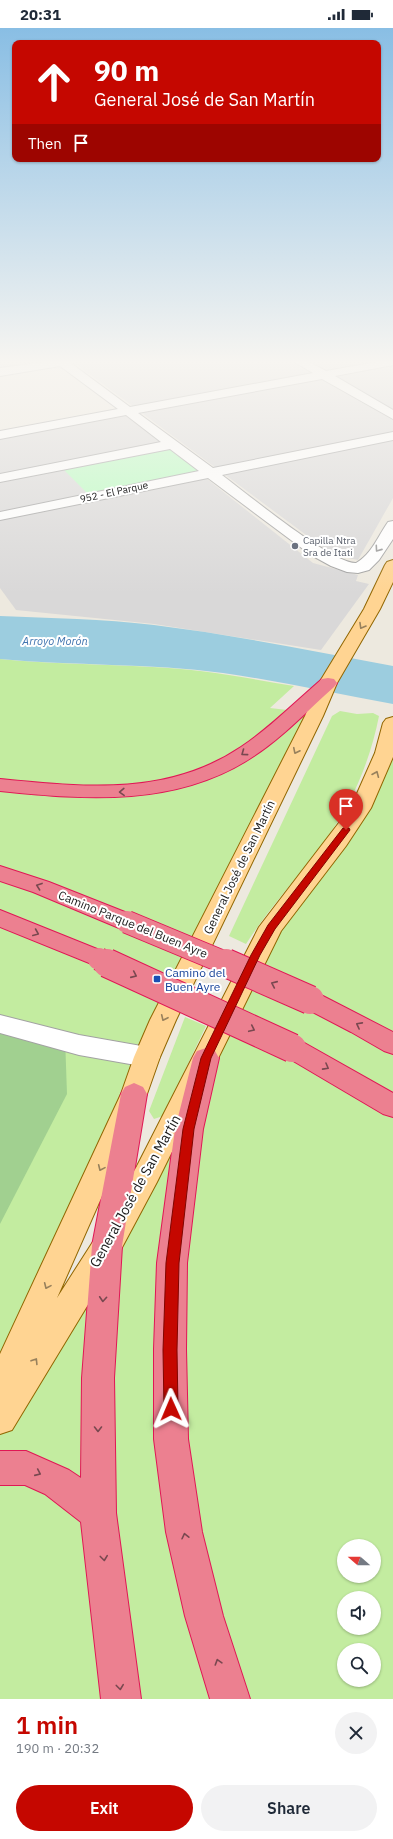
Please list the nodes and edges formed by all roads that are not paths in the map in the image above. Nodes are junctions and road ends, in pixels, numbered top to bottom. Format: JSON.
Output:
{"nodes":[{"id":1,"x":167,"y":439,"type":"edge"},
{"id":2,"x":378,"y":439,"type":"edge"},
{"id":3,"x":173,"y":444,"type":"junction"},
{"id":4,"x":211,"y":472,"type":"junction"},
{"id":5,"x":0,"y":478,"type":"edge"},
{"id":6,"x":0,"y":516,"type":"edge"},
{"id":7,"x":393,"y":525,"type":"edge"},
{"id":8,"x":393,"y":565,"type":"edge"},
{"id":9,"x":393,"y":593,"type":"edge"},
{"id":10,"x":372,"y":609,"type":"junction"},
{"id":11,"x":328,"y":683,"type":"joint"},
{"id":12,"x":305,"y":714,"type":"junction"},
{"id":13,"x":392,"y":727,"type":"edge"},
{"id":14,"x":0,"y":785,"type":"edge"},
{"id":15,"x":0,"y":873,"type":"edge"},
{"id":16,"x":0,"y":918,"type":"edge"},
{"id":17,"x":0,"y":1024,"type":"edge"},
{"id":18,"x":393,"y":1044,"type":"edge"},
{"id":19,"x":147,"y":1057,"type":"junction"},
{"id":20,"x":206,"y":1058,"type":"junction"},
{"id":21,"x":134,"y":1094,"type":"junction"},
{"id":22,"x":393,"y":1106,"type":"edge"},
{"id":23,"x":107,"y":1246,"type":"junction"},
{"id":24,"x":0,"y":1390,"type":"edge"},
{"id":25,"x":0,"y":1418,"type":"edge"},
{"id":26,"x":0,"y":1468,"type":"edge"},
{"id":27,"x":98,"y":1513,"type":"junction"},
{"id":28,"x":121,"y":1699,"type":"edge"},
{"id":29,"x":230,"y":1699,"type":"edge"}],
"edges":[{"from":1,"to":3,"type":"street"},
{"from":2,"to":4,"type":"street","name":"952 - El Parque"},
{"from":3,"to":4,"type":"street"},
{"from":3,"to":5,"type":"street"},
{"from":4,"to":6,"type":"street","name":"952 - El Parque"},
{"from":7,"to":4,"type":"street","one_way":true},
{"from":8,"to":10,"type":"main road"},
{"from":9,"to":10,"type":"main road"},
{"from":10,"to":11,"type":"main road","one_way":true},
{"from":11,"to":12,"type":"highway"},
{"from":12,"to":14,"type":"highway","one_way":true},
{"from":12,"to":19,"type":"main road","name":"General José de San Martín","one_way":true},
{"from":20,"to":13,"type":"main road","name":"General José de San Martín","one_way":true},
{"from":18,"to":15,"type":"highway","name":"Camino Parque del Buen Ayre","one_way":true,"bridge":true},
{"from":16,"to":22,"type":"highway","one_way":true,"bridge":true},
{"from":17,"to":19,"type":"street"},
{"from":19,"to":21,"type":"main road","name":"General José de San Martín"},
{"from":20,"to":23,"type":"main road","name":"General José de San Martín"},
{"from":29,"to":20,"type":"highway","one_way":true},
{"from":21,"to":23,"type":"highway"},
{"from":21,"to":24,"type":"main road","name":"General José de San Martín","one_way":true},
{"from":25,"to":23,"type":"main road","name":"General José de San Martín","one_way":true},
{"from":23,"to":27,"type":"highway","one_way":true},
{"from":26,"to":27,"type":"highway","one_way":true},
{"from":27,"to":28,"type":"highway","one_way":true}]}
